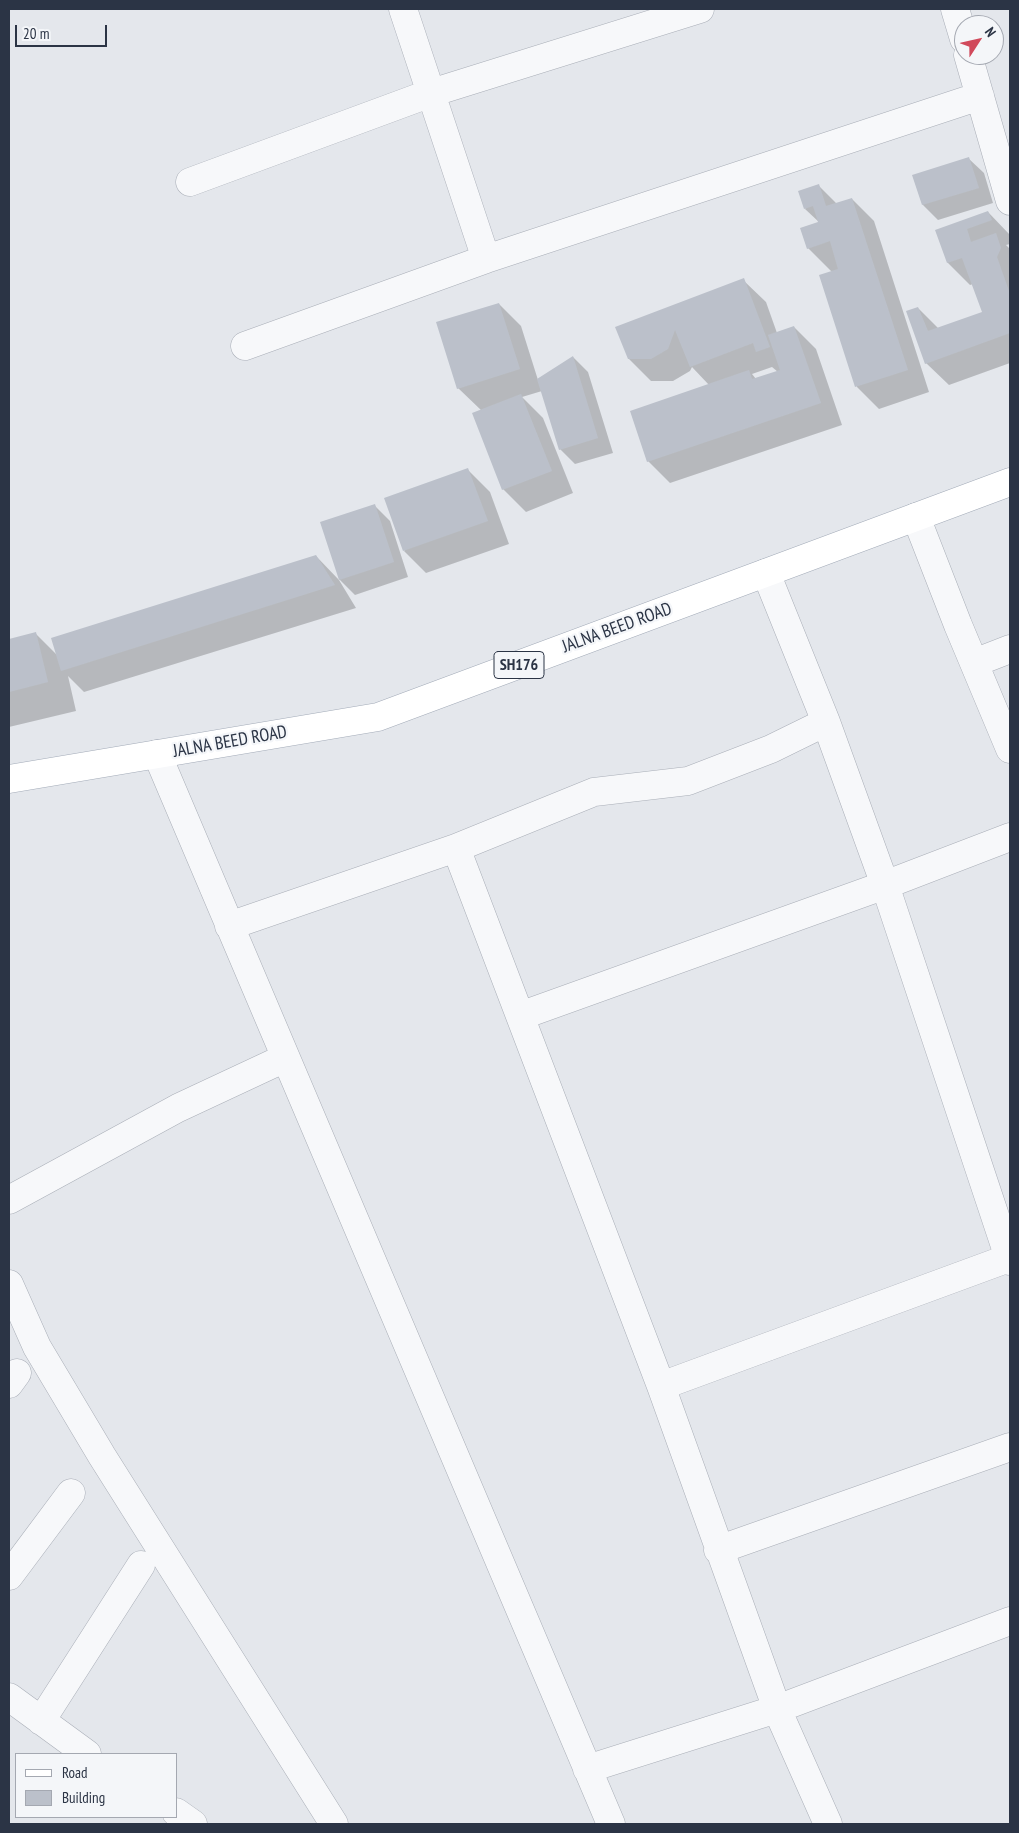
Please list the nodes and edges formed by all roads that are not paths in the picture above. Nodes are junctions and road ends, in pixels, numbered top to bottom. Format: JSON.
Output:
{"nodes":[{"id":1,"x":403,"y":9,"type":"edge"},
{"id":2,"x":700,"y":9,"type":"edge"},
{"id":3,"x":973,"y":65,"type":"edge"},
{"id":4,"x":431,"y":94,"type":"junction"},
{"id":5,"x":993,"y":110,"type":"edge"},
{"id":6,"x":190,"y":182,"type":"dead end"},
{"id":7,"x":1010,"y":201,"type":"edge"},
{"id":8,"x":486,"y":259,"type":"junction"},
{"id":9,"x":245,"y":346,"type":"dead end"},
{"id":10,"x":1010,"y":482,"type":"edge"},
{"id":11,"x":916,"y":517,"type":"junction"},
{"id":12,"x":766,"y":573,"type":"junction"},
{"id":13,"x":1010,"y":649,"type":"edge"},
{"id":14,"x":974,"y":663,"type":"junction"},
{"id":15,"x":826,"y":722,"type":"junction"},
{"id":16,"x":1010,"y":749,"type":"edge"},
{"id":17,"x":157,"y":754,"type":"junction"},
{"id":18,"x":9,"y":779,"type":"edge"},
{"id":19,"x":1010,"y":837,"type":"edge"},
{"id":20,"x":456,"y":848,"type":"junction"},
{"id":21,"x":885,"y":884,"type":"junction"},
{"id":22,"x":229,"y":926,"type":"junction"},
{"id":23,"x":520,"y":1016,"type":"junction"},
{"id":24,"x":285,"y":1058,"type":"junction"},
{"id":25,"x":9,"y":1200,"type":"edge"},
{"id":26,"x":1010,"y":1260,"type":"edge"},
{"id":27,"x":9,"y":1284,"type":"edge"},
{"id":28,"x":661,"y":1386,"type":"junction"},
{"id":29,"x":1010,"y":1446,"type":"edge"},
{"id":30,"x":71,"y":1494,"type":"dead end"},
{"id":31,"x":718,"y":1550,"type":"junction"},
{"id":32,"x":141,"y":1565,"type":"dead end"},
{"id":33,"x":9,"y":1576,"type":"edge"},
{"id":34,"x":1010,"y":1621,"type":"edge"},
{"id":35,"x":9,"y":1697,"type":"edge"},
{"id":36,"x":776,"y":1709,"type":"junction"},
{"id":37,"x":41,"y":1721,"type":"junction"},
{"id":38,"x":86,"y":1753,"type":"edge"},
{"id":39,"x":587,"y":1769,"type":"junction"},
{"id":40,"x":178,"y":1813,"type":"edge"},
{"id":41,"x":193,"y":1824,"type":"edge"},
{"id":42,"x":334,"y":1824,"type":"edge"},
{"id":43,"x":611,"y":1824,"type":"edge"},
{"id":44,"x":828,"y":1824,"type":"edge"}],
"edges":[{"from":1,"to":4,"type":"street"},
{"from":2,"to":4,"type":"street"},
{"from":3,"to":5,"type":"street"},
{"from":4,"to":6,"type":"street"},
{"from":4,"to":8,"type":"street"},
{"from":5,"to":7,"type":"street"},
{"from":5,"to":8,"type":"street"},
{"from":8,"to":9,"type":"street"},
{"from":10,"to":11,"type":"main road","name":"JALNA BEED ROAD","number":"SH176"},
{"from":11,"to":12,"type":"main road","name":"JALNA BEED ROAD","number":"SH176"},
{"from":11,"to":14,"type":"street"},
{"from":12,"to":15,"type":"street"},
{"from":12,"to":17,"type":"main road","name":"JALNA BEED ROAD","number":"SH176"},
{"from":13,"to":14,"type":"street"},
{"from":14,"to":16,"type":"street"},
{"from":15,"to":20,"type":"street"},
{"from":15,"to":21,"type":"street"},
{"from":17,"to":18,"type":"main road","name":"JALNA BEED ROAD","number":"SH176"},
{"from":17,"to":22,"type":"street"},
{"from":19,"to":21,"type":"street"},
{"from":20,"to":22,"type":"street"},
{"from":20,"to":23,"type":"street"},
{"from":21,"to":23,"type":"street"},
{"from":21,"to":26,"type":"street"},
{"from":22,"to":24,"type":"street"},
{"from":23,"to":28,"type":"street"},
{"from":24,"to":25,"type":"street"},
{"from":24,"to":39,"type":"street"},
{"from":26,"to":28,"type":"street"},
{"from":27,"to":42,"type":"street"},
{"from":28,"to":31,"type":"street"},
{"from":29,"to":31,"type":"street"},
{"from":30,"to":33,"type":"street"},
{"from":31,"to":36,"type":"street"},
{"from":32,"to":37,"type":"street"},
{"from":34,"to":36,"type":"street"},
{"from":35,"to":37,"type":"street"},
{"from":36,"to":39,"type":"street"},
{"from":36,"to":44,"type":"street"},
{"from":37,"to":38,"type":"street"},
{"from":39,"to":43,"type":"street"},
{"from":40,"to":41,"type":"street"}]}
